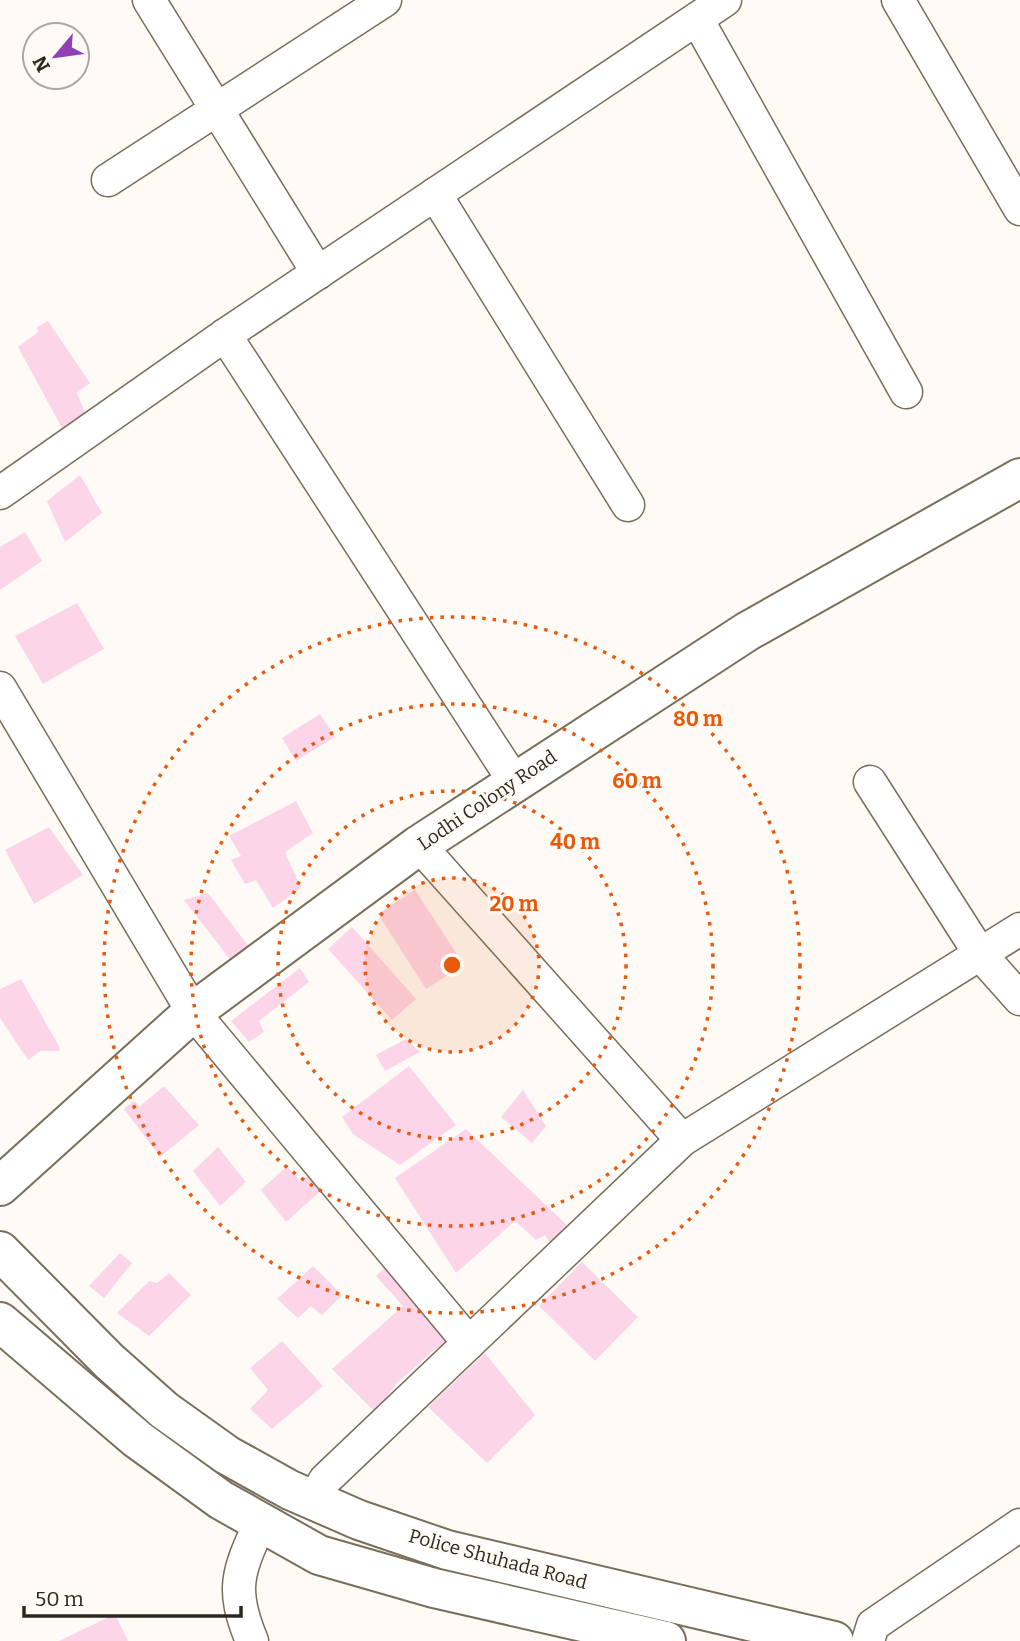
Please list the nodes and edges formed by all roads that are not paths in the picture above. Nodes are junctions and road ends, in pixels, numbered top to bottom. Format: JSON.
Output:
{"nodes":[{"id":1,"x":149,"y":0,"type":"edge"},
{"id":2,"x":385,"y":0,"type":"edge"},
{"id":3,"x":898,"y":0,"type":"edge"},
{"id":4,"x":715,"y":6,"type":"edge"},
{"id":5,"x":217,"y":110,"type":"junction"},
{"id":6,"x":108,"y":180,"type":"dead end"},
{"id":7,"x":435,"y":194,"type":"junction"},
{"id":8,"x":1020,"y":209,"type":"edge"},
{"id":9,"x":318,"y":273,"type":"junction"},
{"id":10,"x":225,"y":335,"type":"junction"},
{"id":11,"x":906,"y":392,"type":"dead end"},
{"id":12,"x":1020,"y":478,"type":"edge"},
{"id":13,"x":0,"y":493,"type":"edge"},
{"id":14,"x":628,"y":505,"type":"dead end"},
{"id":15,"x":0,"y":688,"type":"edge"},
{"id":16,"x":514,"y":781,"type":"junction"},
{"id":17,"x":870,"y":782,"type":"dead end"},
{"id":18,"x":419,"y":845,"type":"junction"},
{"id":19,"x":1020,"y":929,"type":"edge"},
{"id":20,"x":981,"y":954,"type":"junction"},
{"id":21,"x":1020,"y":999,"type":"edge"},
{"id":22,"x":192,"y":1012,"type":"junction"},
{"id":23,"x":681,"y":1140,"type":"junction"},
{"id":24,"x":0,"y":1186,"type":"edge"},
{"id":25,"x":0,"y":1251,"type":"edge"},
{"id":26,"x":0,"y":1322,"type":"edge"},
{"id":27,"x":469,"y":1343,"type":"junction"},
{"id":28,"x":314,"y":1501,"type":"junction"},
{"id":29,"x":260,"y":1523,"type":"junction"},
{"id":30,"x":1020,"y":1525,"type":"edge"},
{"id":31,"x":252,"y":1641,"type":"edge"},
{"id":32,"x":666,"y":1641,"type":"edge"},
{"id":33,"x":834,"y":1641,"type":"edge"},
{"id":34,"x":869,"y":1641,"type":"edge"}],
"edges":[{"from":1,"to":5,"type":"street"},
{"from":2,"to":5,"type":"street"},
{"from":3,"to":8,"type":"street"},
{"from":4,"to":7,"type":"street"},
{"from":4,"to":11,"type":"street"},
{"from":5,"to":6,"type":"street"},
{"from":5,"to":9,"type":"street"},
{"from":7,"to":9,"type":"street"},
{"from":7,"to":14,"type":"street"},
{"from":9,"to":10,"type":"street"},
{"from":10,"to":13,"type":"street"},
{"from":10,"to":16,"type":"street"},
{"from":12,"to":16,"type":"main road","name":"Lodhi Colony Road"},
{"from":15,"to":22,"type":"street"},
{"from":16,"to":18,"type":"main road","name":"Lodhi Colony Road"},
{"from":17,"to":20,"type":"street"},
{"from":18,"to":22,"type":"main road","name":"Lodhi Colony Road"},
{"from":18,"to":23,"type":"street"},
{"from":19,"to":20,"type":"street"},
{"from":20,"to":21,"type":"street"},
{"from":20,"to":23,"type":"street"},
{"from":22,"to":24,"type":"main road","name":"Lodhi Colony Road"},
{"from":22,"to":27,"type":"street"},
{"from":23,"to":27,"type":"street"},
{"from":25,"to":28,"type":"main road","name":"Police Shuhada Road"},
{"from":26,"to":29,"type":"main road","name":"Police Shuhada Road"},
{"from":27,"to":28,"type":"street"},
{"from":28,"to":33,"type":"main road","name":"Police Shuhada Road"},
{"from":29,"to":31,"type":"street"},
{"from":29,"to":32,"type":"main road","name":"Police Shuhada Road"},
{"from":30,"to":34,"type":"street"}]}
